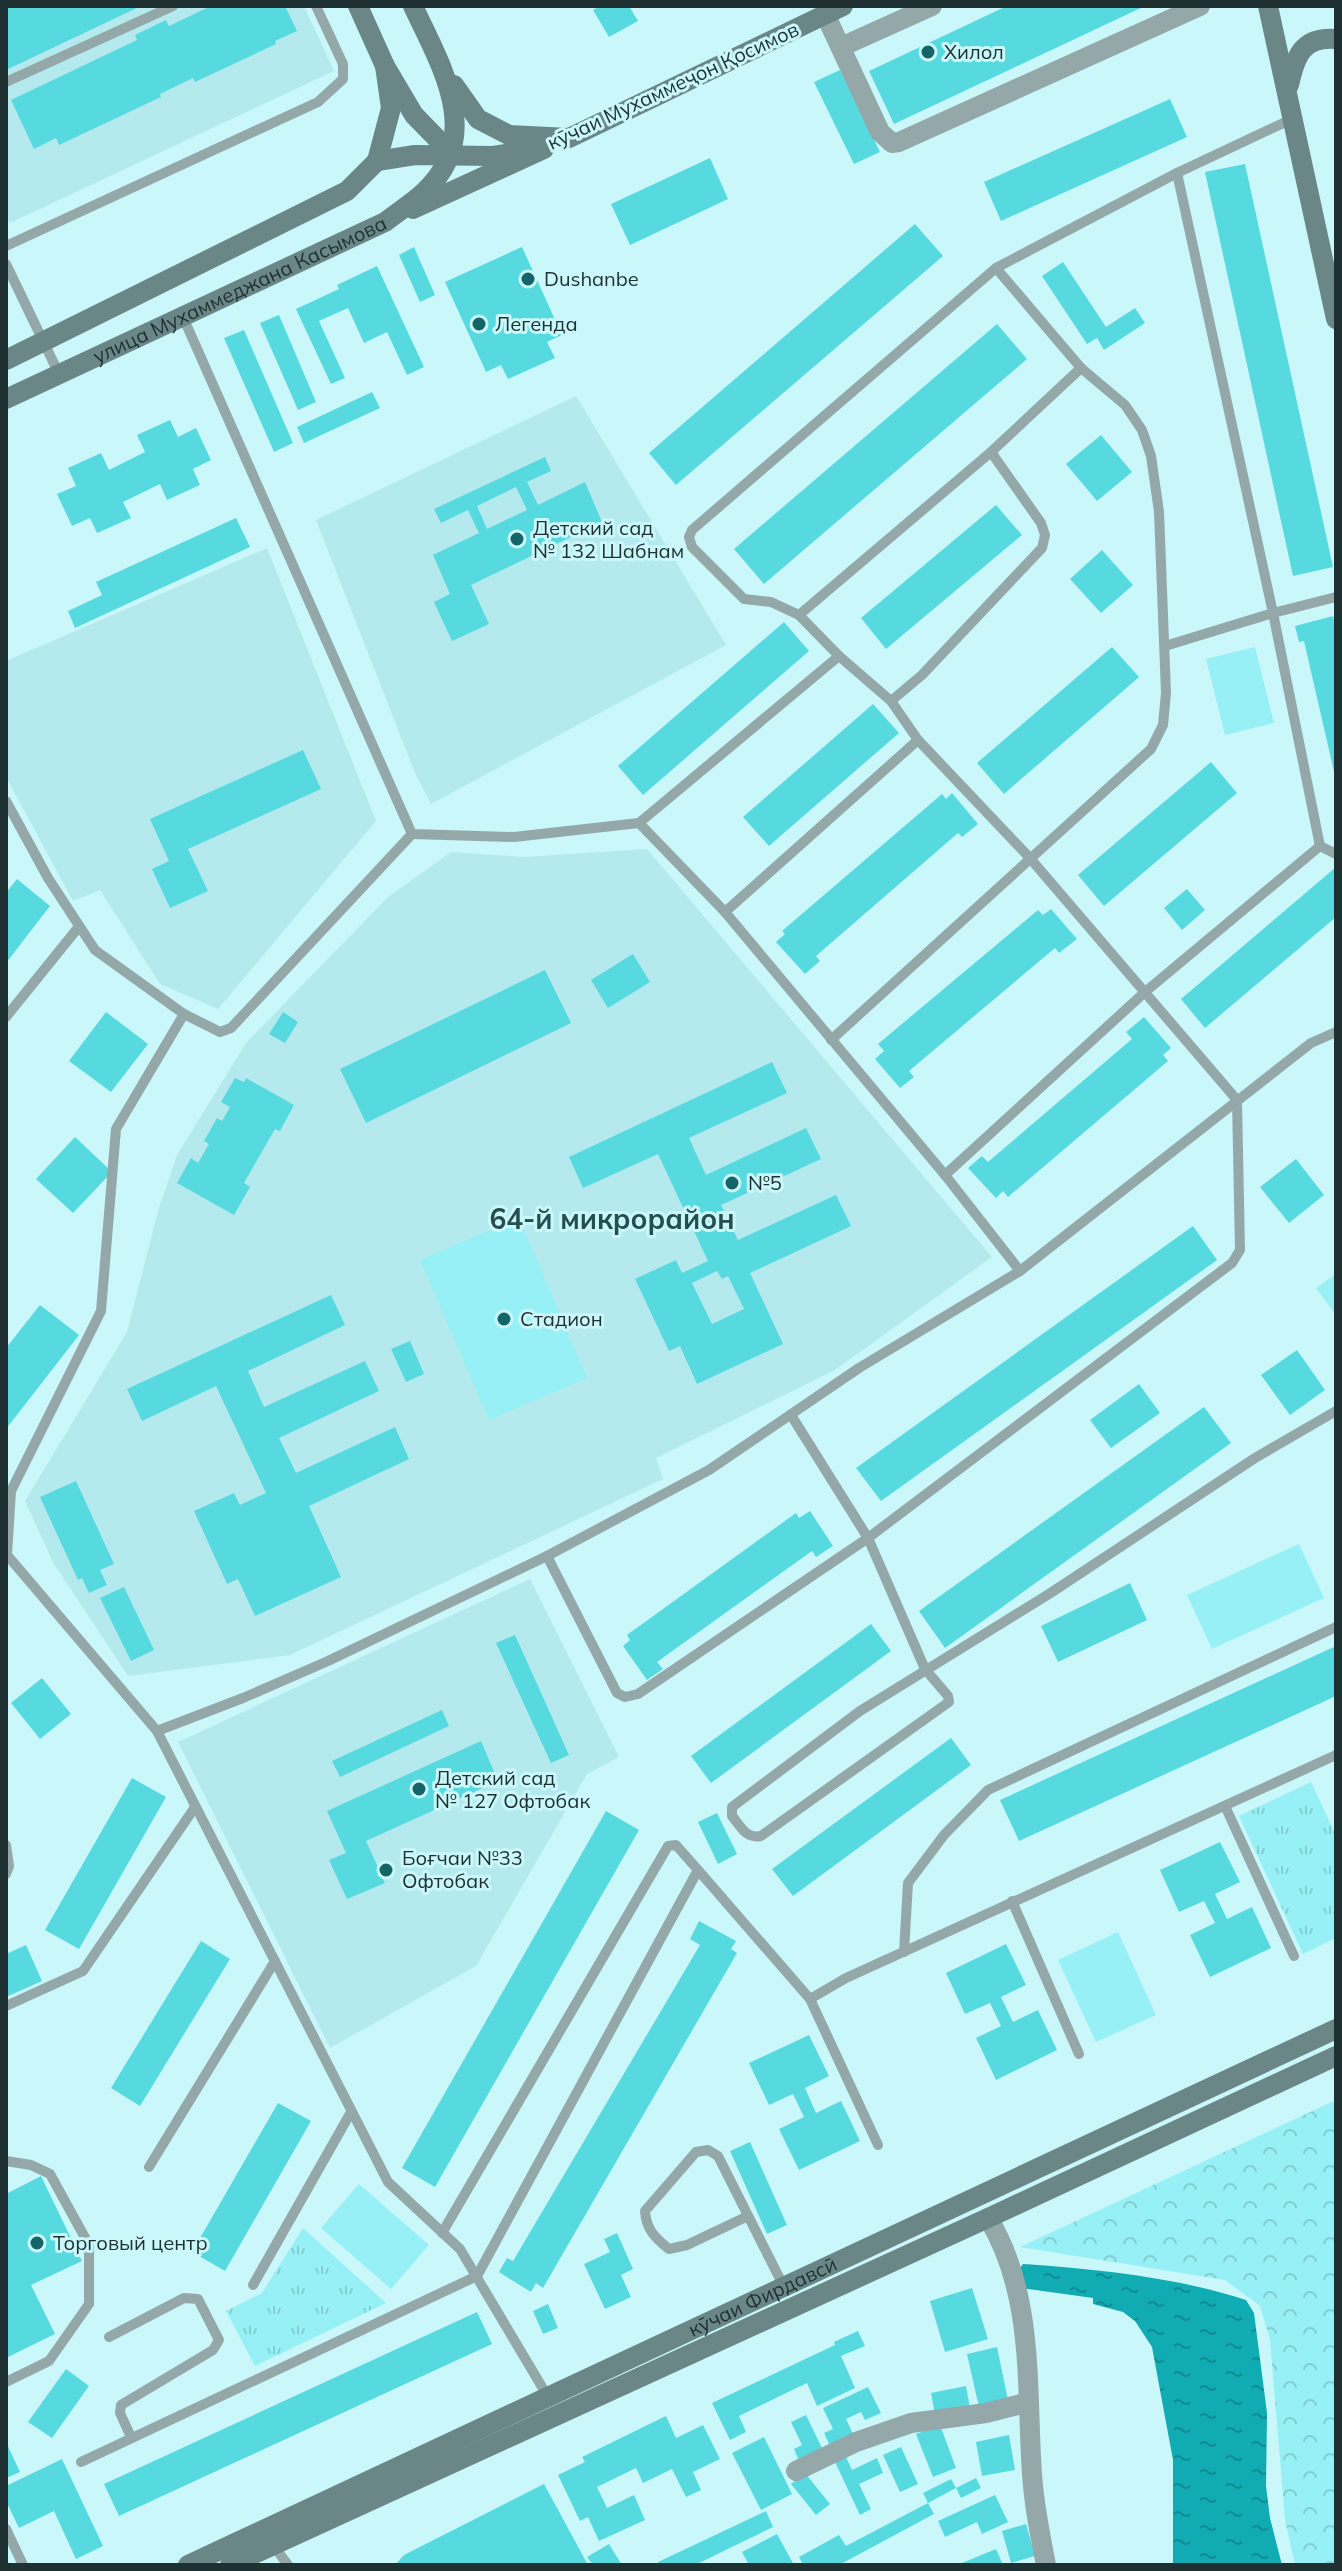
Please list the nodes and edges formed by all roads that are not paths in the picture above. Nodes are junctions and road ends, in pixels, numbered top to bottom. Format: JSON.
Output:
{"nodes":[{"id":1,"x":173,"y":6,"type":"edge"},
{"id":2,"x":316,"y":6,"type":"edge"},
{"id":3,"x":358,"y":6,"type":"edge"},
{"id":4,"x":413,"y":6,"type":"edge"},
{"id":5,"x":932,"y":6,"type":"edge"},
{"id":6,"x":1200,"y":6,"type":"edge"},
{"id":7,"x":1268,"y":6,"type":"edge"},
{"id":8,"x":834,"y":10,"type":"edge"},
{"id":9,"x":1336,"y":39,"type":"edge"},
{"id":10,"x":841,"y":47,"type":"junction"},
{"id":11,"x":385,"y":66,"type":"junction"},
{"id":12,"x":442,"y":68,"type":"junction"},
{"id":13,"x":6,"y":82,"type":"edge"},
{"id":14,"x":1288,"y":90,"type":"junction"},
{"id":15,"x":1294,"y":118,"type":"junction"},
{"id":16,"x":569,"y":138,"type":"junction"},
{"id":17,"x":544,"y":149,"type":"junction"},
{"id":18,"x":452,"y":154,"type":"junction"},
{"id":19,"x":377,"y":161,"type":"junction"},
{"id":20,"x":1177,"y":173,"type":"junction"},
{"id":21,"x":385,"y":222,"type":"junction"},
{"id":22,"x":6,"y":246,"type":"edge"},
{"id":23,"x":6,"y":264,"type":"edge"},
{"id":24,"x":996,"y":268,"type":"junction"},
{"id":25,"x":183,"y":317,"type":"junction"},
{"id":26,"x":1336,"y":319,"type":"edge"},
{"id":27,"x":45,"y":341,"type":"junction"},
{"id":28,"x":6,"y":360,"type":"edge"},
{"id":29,"x":1081,"y":368,"type":"junction"},
{"id":30,"x":59,"y":374,"type":"junction"},
{"id":31,"x":6,"y":399,"type":"edge"},
{"id":32,"x":991,"y":452,"type":"junction"},
{"id":33,"x":1336,"y":597,"type":"edge"},
{"id":34,"x":1273,"y":613,"type":"junction"},
{"id":35,"x":799,"y":615,"type":"junction"},
{"id":36,"x":1165,"y":646,"type":"junction"},
{"id":37,"x":839,"y":656,"type":"junction"},
{"id":38,"x":891,"y":701,"type":"junction"},
{"id":39,"x":918,"y":740,"type":"junction"},
{"id":40,"x":6,"y":801,"type":"edge"},
{"id":41,"x":11,"y":823,"type":"edge"},
{"id":42,"x":639,"y":823,"type":"junction"},
{"id":43,"x":412,"y":834,"type":"junction"},
{"id":44,"x":1320,"y":846,"type":"junction"},
{"id":45,"x":1336,"y":854,"type":"edge"},
{"id":46,"x":1029,"y":857,"type":"junction"},
{"id":47,"x":725,"y":912,"type":"junction"},
{"id":48,"x":77,"y":929,"type":"dead end"},
{"id":49,"x":1145,"y":992,"type":"junction"},
{"id":50,"x":184,"y":1014,"type":"junction"},
{"id":51,"x":6,"y":1017,"type":"edge"},
{"id":52,"x":1336,"y":1032,"type":"edge"},
{"id":53,"x":831,"y":1040,"type":"junction"},
{"id":54,"x":1237,"y":1100,"type":"junction"},
{"id":55,"x":945,"y":1175,"type":"junction"},
{"id":56,"x":1020,"y":1271,"type":"junction"},
{"id":57,"x":1336,"y":1411,"type":"edge"},
{"id":58,"x":791,"y":1415,"type":"junction"},
{"id":59,"x":868,"y":1538,"type":"junction"},
{"id":60,"x":6,"y":1555,"type":"edge"},
{"id":61,"x":547,"y":1556,"type":"junction"},
{"id":62,"x":1336,"y":1627,"type":"edge"},
{"id":63,"x":925,"y":1669,"type":"junction"},
{"id":64,"x":157,"y":1731,"type":"junction"},
{"id":65,"x":1336,"y":1755,"type":"edge"},
{"id":66,"x":1225,"y":1806,"type":"junction"},
{"id":67,"x":195,"y":1807,"type":"junction"},
{"id":68,"x":6,"y":1845,"type":"edge"},
{"id":69,"x":698,"y":1870,"type":"junction"},
{"id":70,"x":6,"y":1874,"type":"edge"},
{"id":71,"x":1012,"y":1901,"type":"junction"},
{"id":72,"x":904,"y":1952,"type":"junction"},
{"id":73,"x":1294,"y":1956,"type":"dead end"},
{"id":74,"x":275,"y":1961,"type":"junction"},
{"id":75,"x":810,"y":1999,"type":"junction"},
{"id":76,"x":6,"y":2006,"type":"edge"},
{"id":77,"x":1336,"y":2029,"type":"edge"},
{"id":78,"x":1079,"y":2054,"type":"dead end"},
{"id":79,"x":1336,"y":2056,"type":"edge"},
{"id":80,"x":351,"y":2112,"type":"junction"},
{"id":81,"x":878,"y":2145,"type":"dead end"},
{"id":82,"x":6,"y":2161,"type":"edge"},
{"id":83,"x":149,"y":2167,"type":"dead end"},
{"id":84,"x":748,"y":2216,"type":"junction"},
{"id":85,"x":988,"y":2218,"type":"junction"},
{"id":86,"x":442,"y":2233,"type":"junction"},
{"id":87,"x":477,"y":2276,"type":"junction"},
{"id":88,"x":253,"y":2285,"type":"dead end"},
{"id":89,"x":784,"y":2287,"type":"junction"},
{"id":90,"x":109,"y":2337,"type":"dead end"},
{"id":91,"x":6,"y":2382,"type":"edge"},
{"id":92,"x":1029,"y":2402,"type":"junction"},
{"id":93,"x":552,"y":2405,"type":"junction"},
{"id":94,"x":131,"y":2437,"type":"junction"},
{"id":95,"x":81,"y":2462,"type":"dead end"},
{"id":96,"x":796,"y":2471,"type":"dead end"},
{"id":97,"x":6,"y":2529,"type":"edge"},
{"id":98,"x":273,"y":2545,"type":"junction"},
{"id":99,"x":23,"y":2565,"type":"edge"},
{"id":100,"x":188,"y":2565,"type":"edge"},
{"id":101,"x":230,"y":2565,"type":"edge"},
{"id":102,"x":288,"y":2565,"type":"edge"},
{"id":103,"x":1046,"y":2565,"type":"edge"}],
"edges":[{"from":1,"to":13,"type":"lane"},
{"from":2,"to":22,"type":"lane"},
{"from":3,"to":11,"type":"street"},
{"from":4,"to":12,"type":"street"},
{"from":5,"to":10,"type":"street"},
{"from":6,"to":10,"type":"street"},
{"from":7,"to":14,"type":"street"},
{"from":8,"to":10,"type":"street"},
{"from":8,"to":16,"type":"street","name":"кӯчаи Мухаммеҷон Қосимов"},
{"from":9,"to":14,"type":"street"},
{"from":11,"to":18,"type":"street"},
{"from":11,"to":19,"type":"street"},
{"from":12,"to":16,"type":"street"},
{"from":12,"to":18,"type":"street"},
{"from":14,"to":15,"type":"street"},
{"from":15,"to":20,"type":"lane"},
{"from":15,"to":26,"type":"street"},
{"from":16,"to":17,"type":"street","name":"кӯчаи Мухаммеҷон Қосимов"},
{"from":17,"to":18,"type":"street","name":"кӯчаи Мухаммеҷон Қосимов"},
{"from":17,"to":21,"type":"street"},
{"from":18,"to":19,"type":"street","name":"кӯчаи Мухаммеҷон Қосимов"},
{"from":18,"to":21,"type":"street","name":"улица Мухаммеджана Касымова"},
{"from":19,"to":27,"type":"street"},
{"from":20,"to":24,"type":"lane"},
{"from":20,"to":34,"type":"lane"},
{"from":21,"to":25,"type":"street","name":"улица Мухаммеджана Касымова"},
{"from":23,"to":27,"type":"lane"},
{"from":24,"to":29,"type":"lane"},
{"from":24,"to":35,"type":"lane"},
{"from":25,"to":30,"type":"street","name":"улица Мухаммеджана Касымова"},
{"from":25,"to":43,"type":"lane"},
{"from":27,"to":28,"type":"street"},
{"from":27,"to":30,"type":"lane"},
{"from":29,"to":32,"type":"lane"},
{"from":29,"to":36,"type":"lane"},
{"from":30,"to":31,"type":"street","name":"улица Мухаммеджана Касымова"},
{"from":32,"to":35,"type":"lane"},
{"from":32,"to":38,"type":"lane"},
{"from":33,"to":34,"type":"lane"},
{"from":34,"to":36,"type":"lane"},
{"from":34,"to":44,"type":"lane"},
{"from":35,"to":37,"type":"lane"},
{"from":36,"to":46,"type":"lane"},
{"from":37,"to":38,"type":"lane"},
{"from":37,"to":42,"type":"lane"},
{"from":38,"to":39,"type":"lane"},
{"from":39,"to":46,"type":"lane"},
{"from":39,"to":47,"type":"lane"},
{"from":40,"to":41,"type":"lane"},
{"from":41,"to":50,"type":"lane"},
{"from":42,"to":43,"type":"lane"},
{"from":42,"to":47,"type":"lane"},
{"from":43,"to":50,"type":"lane"},
{"from":44,"to":45,"type":"lane"},
{"from":44,"to":49,"type":"lane"},
{"from":46,"to":49,"type":"lane"},
{"from":46,"to":53,"type":"lane"},
{"from":47,"to":53,"type":"lane"},
{"from":48,"to":51,"type":"lane"},
{"from":49,"to":54,"type":"lane"},
{"from":49,"to":55,"type":"lane"},
{"from":50,"to":60,"type":"lane"},
{"from":52,"to":54,"type":"lane"},
{"from":53,"to":55,"type":"lane"},
{"from":54,"to":56,"type":"lane"},
{"from":54,"to":59,"type":"lane"},
{"from":55,"to":56,"type":"lane"},
{"from":56,"to":58,"type":"lane"},
{"from":57,"to":63,"type":"lane"},
{"from":58,"to":59,"type":"lane"},
{"from":58,"to":61,"type":"lane"},
{"from":59,"to":61,"type":"lane"},
{"from":59,"to":63,"type":"lane"},
{"from":60,"to":64,"type":"lane"},
{"from":61,"to":64,"type":"lane"},
{"from":62,"to":72,"type":"lane"},
{"from":63,"to":63,"type":"lane"},
{"from":64,"to":67,"type":"lane"},
{"from":65,"to":66,"type":"lane"},
{"from":66,"to":71,"type":"lane"},
{"from":66,"to":73,"type":"lane"},
{"from":67,"to":74,"type":"lane"},
{"from":67,"to":76,"type":"lane"},
{"from":68,"to":70,"type":"lane"},
{"from":69,"to":75,"type":"lane"},
{"from":69,"to":86,"type":"lane"},
{"from":69,"to":87,"type":"lane"},
{"from":71,"to":72,"type":"lane"},
{"from":71,"to":78,"type":"lane"},
{"from":72,"to":75,"type":"lane"},
{"from":74,"to":80,"type":"lane"},
{"from":74,"to":83,"type":"lane"},
{"from":75,"to":81,"type":"lane"},
{"from":77,"to":89,"type":"street","name":"кӯчаи Фирдавсӣ"},
{"from":79,"to":85,"type":"street","name":"кӯчаи Фирдавсӣ"},
{"from":80,"to":86,"type":"lane"},
{"from":80,"to":88,"type":"lane"},
{"from":82,"to":91,"type":"lane"},
{"from":84,"to":84,"type":"lane"},
{"from":84,"to":89,"type":"lane"},
{"from":85,"to":92,"type":"street"},
{"from":85,"to":93,"type":"street","name":"кӯчаи Фирдавсӣ"},
{"from":86,"to":87,"type":"lane"},
{"from":87,"to":93,"type":"lane"},
{"from":87,"to":94,"type":"lane"},
{"from":89,"to":93,"type":"street","name":"кӯчаи Фирдавсӣ"},
{"from":90,"to":94,"type":"lane"},
{"from":92,"to":96,"type":"street"},
{"from":92,"to":103,"type":"street"},
{"from":93,"to":98,"type":"street","name":"кӯчаи Фирдавсӣ"},
{"from":93,"to":100,"type":"street","name":"кӯчаи Фирдавсӣ"},
{"from":94,"to":95,"type":"lane"},
{"from":97,"to":99,"type":"lane"},
{"from":98,"to":101,"type":"street","name":"кӯчаи Фирдавсӣ"},
{"from":98,"to":102,"type":"lane"}]}
